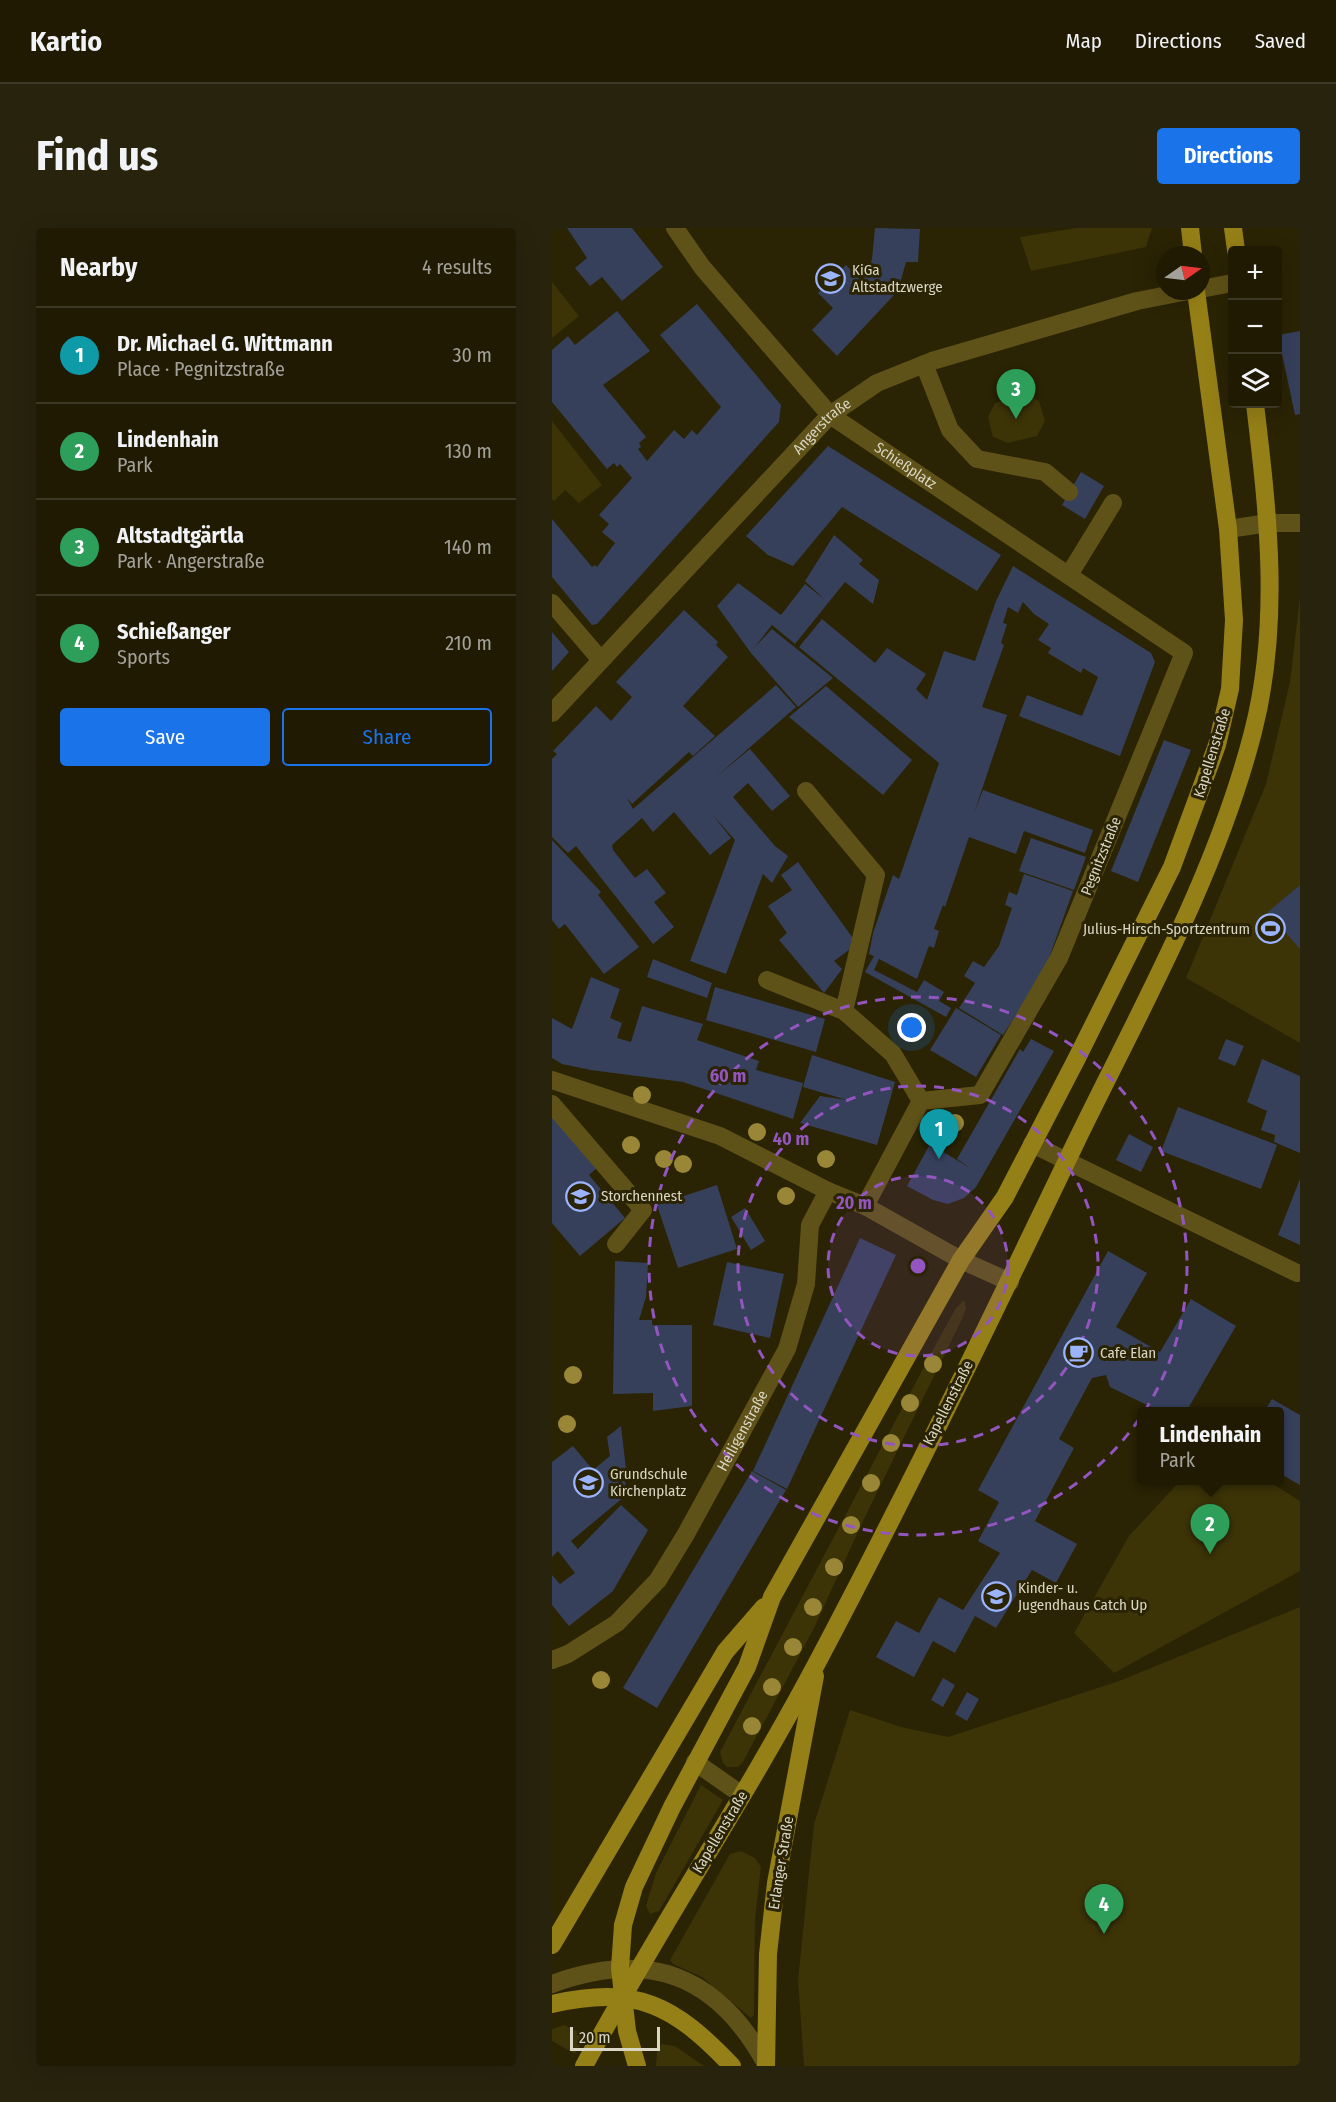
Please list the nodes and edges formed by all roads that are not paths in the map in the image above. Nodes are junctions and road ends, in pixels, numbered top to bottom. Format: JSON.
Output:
{"nodes":[{"id":1,"x":675,"y":228,"type":"edge"},
{"id":2,"x":1190,"y":228,"type":"edge"},
{"id":3,"x":1233,"y":228,"type":"edge"},
{"id":4,"x":1192,"y":246,"type":"edge"},
{"id":5,"x":1235,"y":246,"type":"edge"},
{"id":6,"x":1228,"y":284,"type":"edge"},
{"id":7,"x":1210,"y":287,"type":"edge"},
{"id":8,"x":1156,"y":297,"type":"edge"},
{"id":9,"x":1197,"y":300,"type":"edge"},
{"id":10,"x":924,"y":364,"type":"junction"},
{"id":11,"x":1255,"y":408,"type":"edge"},
{"id":12,"x":830,"y":415,"type":"junction"},
{"id":13,"x":1070,"y":492,"type":"dead end"},
{"id":14,"x":1113,"y":503,"type":"dead end"},
{"id":15,"x":1300,"y":522,"type":"edge"},
{"id":16,"x":1269,"y":523,"type":"junction"},
{"id":17,"x":1228,"y":529,"type":"junction"},
{"id":18,"x":1069,"y":575,"type":"junction"},
{"id":19,"x":552,"y":603,"type":"edge"},
{"id":20,"x":1184,"y":653,"type":"joint"},
{"id":21,"x":600,"y":659,"type":"junction"},
{"id":22,"x":552,"y":713,"type":"edge"},
{"id":23,"x":806,"y":791,"type":"dead end"},
{"id":24,"x":767,"y":980,"type":"dead end"},
{"id":25,"x":844,"y":1011,"type":"junction"},
{"id":26,"x":552,"y":1080,"type":"edge"},
{"id":27,"x":921,"y":1101,"type":"junction"},
{"id":28,"x":552,"y":1104,"type":"edge"},
{"id":29,"x":1032,"y":1144,"type":"junction"},
{"id":30,"x":1066,"y":1162,"type":"junction"},
{"id":31,"x":828,"y":1191,"type":"junction"},
{"id":32,"x":865,"y":1206,"type":"junction"},
{"id":33,"x":616,"y":1244,"type":"dead end"},
{"id":34,"x":961,"y":1260,"type":"junction"},
{"id":35,"x":1297,"y":1273,"type":"dead end"},
{"id":36,"x":1010,"y":1282,"type":"junction"},
{"id":37,"x":772,"y":1597,"type":"junction"},
{"id":38,"x":552,"y":1660,"type":"edge"},
{"id":39,"x":817,"y":1663,"type":"junction"},
{"id":40,"x":695,"y":1762,"type":"junction"},
{"id":41,"x":742,"y":1795,"type":"junction"},
{"id":42,"x":552,"y":1945,"type":"edge"},
{"id":43,"x":630,"y":1968,"type":"junction"},
{"id":44,"x":552,"y":1984,"type":"edge"},
{"id":45,"x":622,"y":1996,"type":"junction"},
{"id":46,"x":552,"y":2004,"type":"edge"},
{"id":47,"x":766,"y":2065,"type":"edge"},
{"id":48,"x":584,"y":2066,"type":"edge"},
{"id":49,"x":637,"y":2066,"type":"edge"},
{"id":50,"x":732,"y":2066,"type":"edge"}],
"edges":[{"from":1,"to":12,"type":"street","name":"Schießplatz"},
{"from":2,"to":4,"type":"main road"},
{"from":3,"to":5,"type":"main road"},
{"from":6,"to":7,"type":"street"},
{"from":8,"to":10,"type":"street","name":"Angerstraße"},
{"from":9,"to":17,"type":"main road","name":"Kapellenstraße"},
{"from":10,"to":12,"type":"street","name":"Angerstraße"},
{"from":10,"to":13,"type":"street"},
{"from":11,"to":16,"type":"main road","name":"Kapellenstraße"},
{"from":12,"to":18,"type":"street","name":"Schießplatz"},
{"from":12,"to":21,"type":"street","name":"Angerstraße"},
{"from":14,"to":18,"type":"street"},
{"from":15,"to":16,"type":"street"},
{"from":16,"to":17,"type":"street"},
{"from":16,"to":30,"type":"main road","name":"Kapellenstraße"},
{"from":17,"to":29,"type":"main road","name":"Kapellenstraße"},
{"from":18,"to":20,"type":"street","name":"Schießplatz"},
{"from":19,"to":21,"type":"street"},
{"from":20,"to":27,"type":"street","name":"Pegnitzstraße"},
{"from":21,"to":22,"type":"street","name":"Angerstraße"},
{"from":23,"to":25,"type":"street"},
{"from":24,"to":25,"type":"street"},
{"from":25,"to":27,"type":"street"},
{"from":26,"to":31,"type":"street"},
{"from":27,"to":32,"type":"street"},
{"from":28,"to":33,"type":"street"},
{"from":29,"to":30,"type":"street"},
{"from":29,"to":34,"type":"main road","name":"Kapellenstraße"},
{"from":30,"to":35,"type":"street"},
{"from":30,"to":36,"type":"main road","name":"Kapellenstraße"},
{"from":31,"to":32,"type":"street"},
{"from":31,"to":38,"type":"street","name":"Heiligenstraße"},
{"from":32,"to":34,"type":"street"},
{"from":34,"to":36,"type":"street"},
{"from":34,"to":37,"type":"main road","name":"Kapellenstraße"},
{"from":36,"to":39,"type":"main road","name":"Kapellenstraße"},
{"from":37,"to":40,"type":"main road","name":"Kapellenstraße"},
{"from":37,"to":42,"type":"main road","name":"Kapellenstraße"},
{"from":39,"to":41,"type":"main road","name":"Kapellenstraße"},
{"from":39,"to":47,"type":"main road","name":"Erlanger Straße"},
{"from":40,"to":41,"type":"street"},
{"from":40,"to":43,"type":"main road","name":"Kapellenstraße"},
{"from":41,"to":43,"type":"main road","name":"Kapellenstraße"},
{"from":43,"to":44,"type":"street"},
{"from":43,"to":45,"type":"main road","name":"Kapellenstraße"},
{"from":43,"to":47,"type":"street"},
{"from":45,"to":46,"type":"main road"},
{"from":45,"to":48,"type":"main road","name":"Kapellenstraße"},
{"from":45,"to":49,"type":"main road"},
{"from":45,"to":50,"type":"main road"}]}
